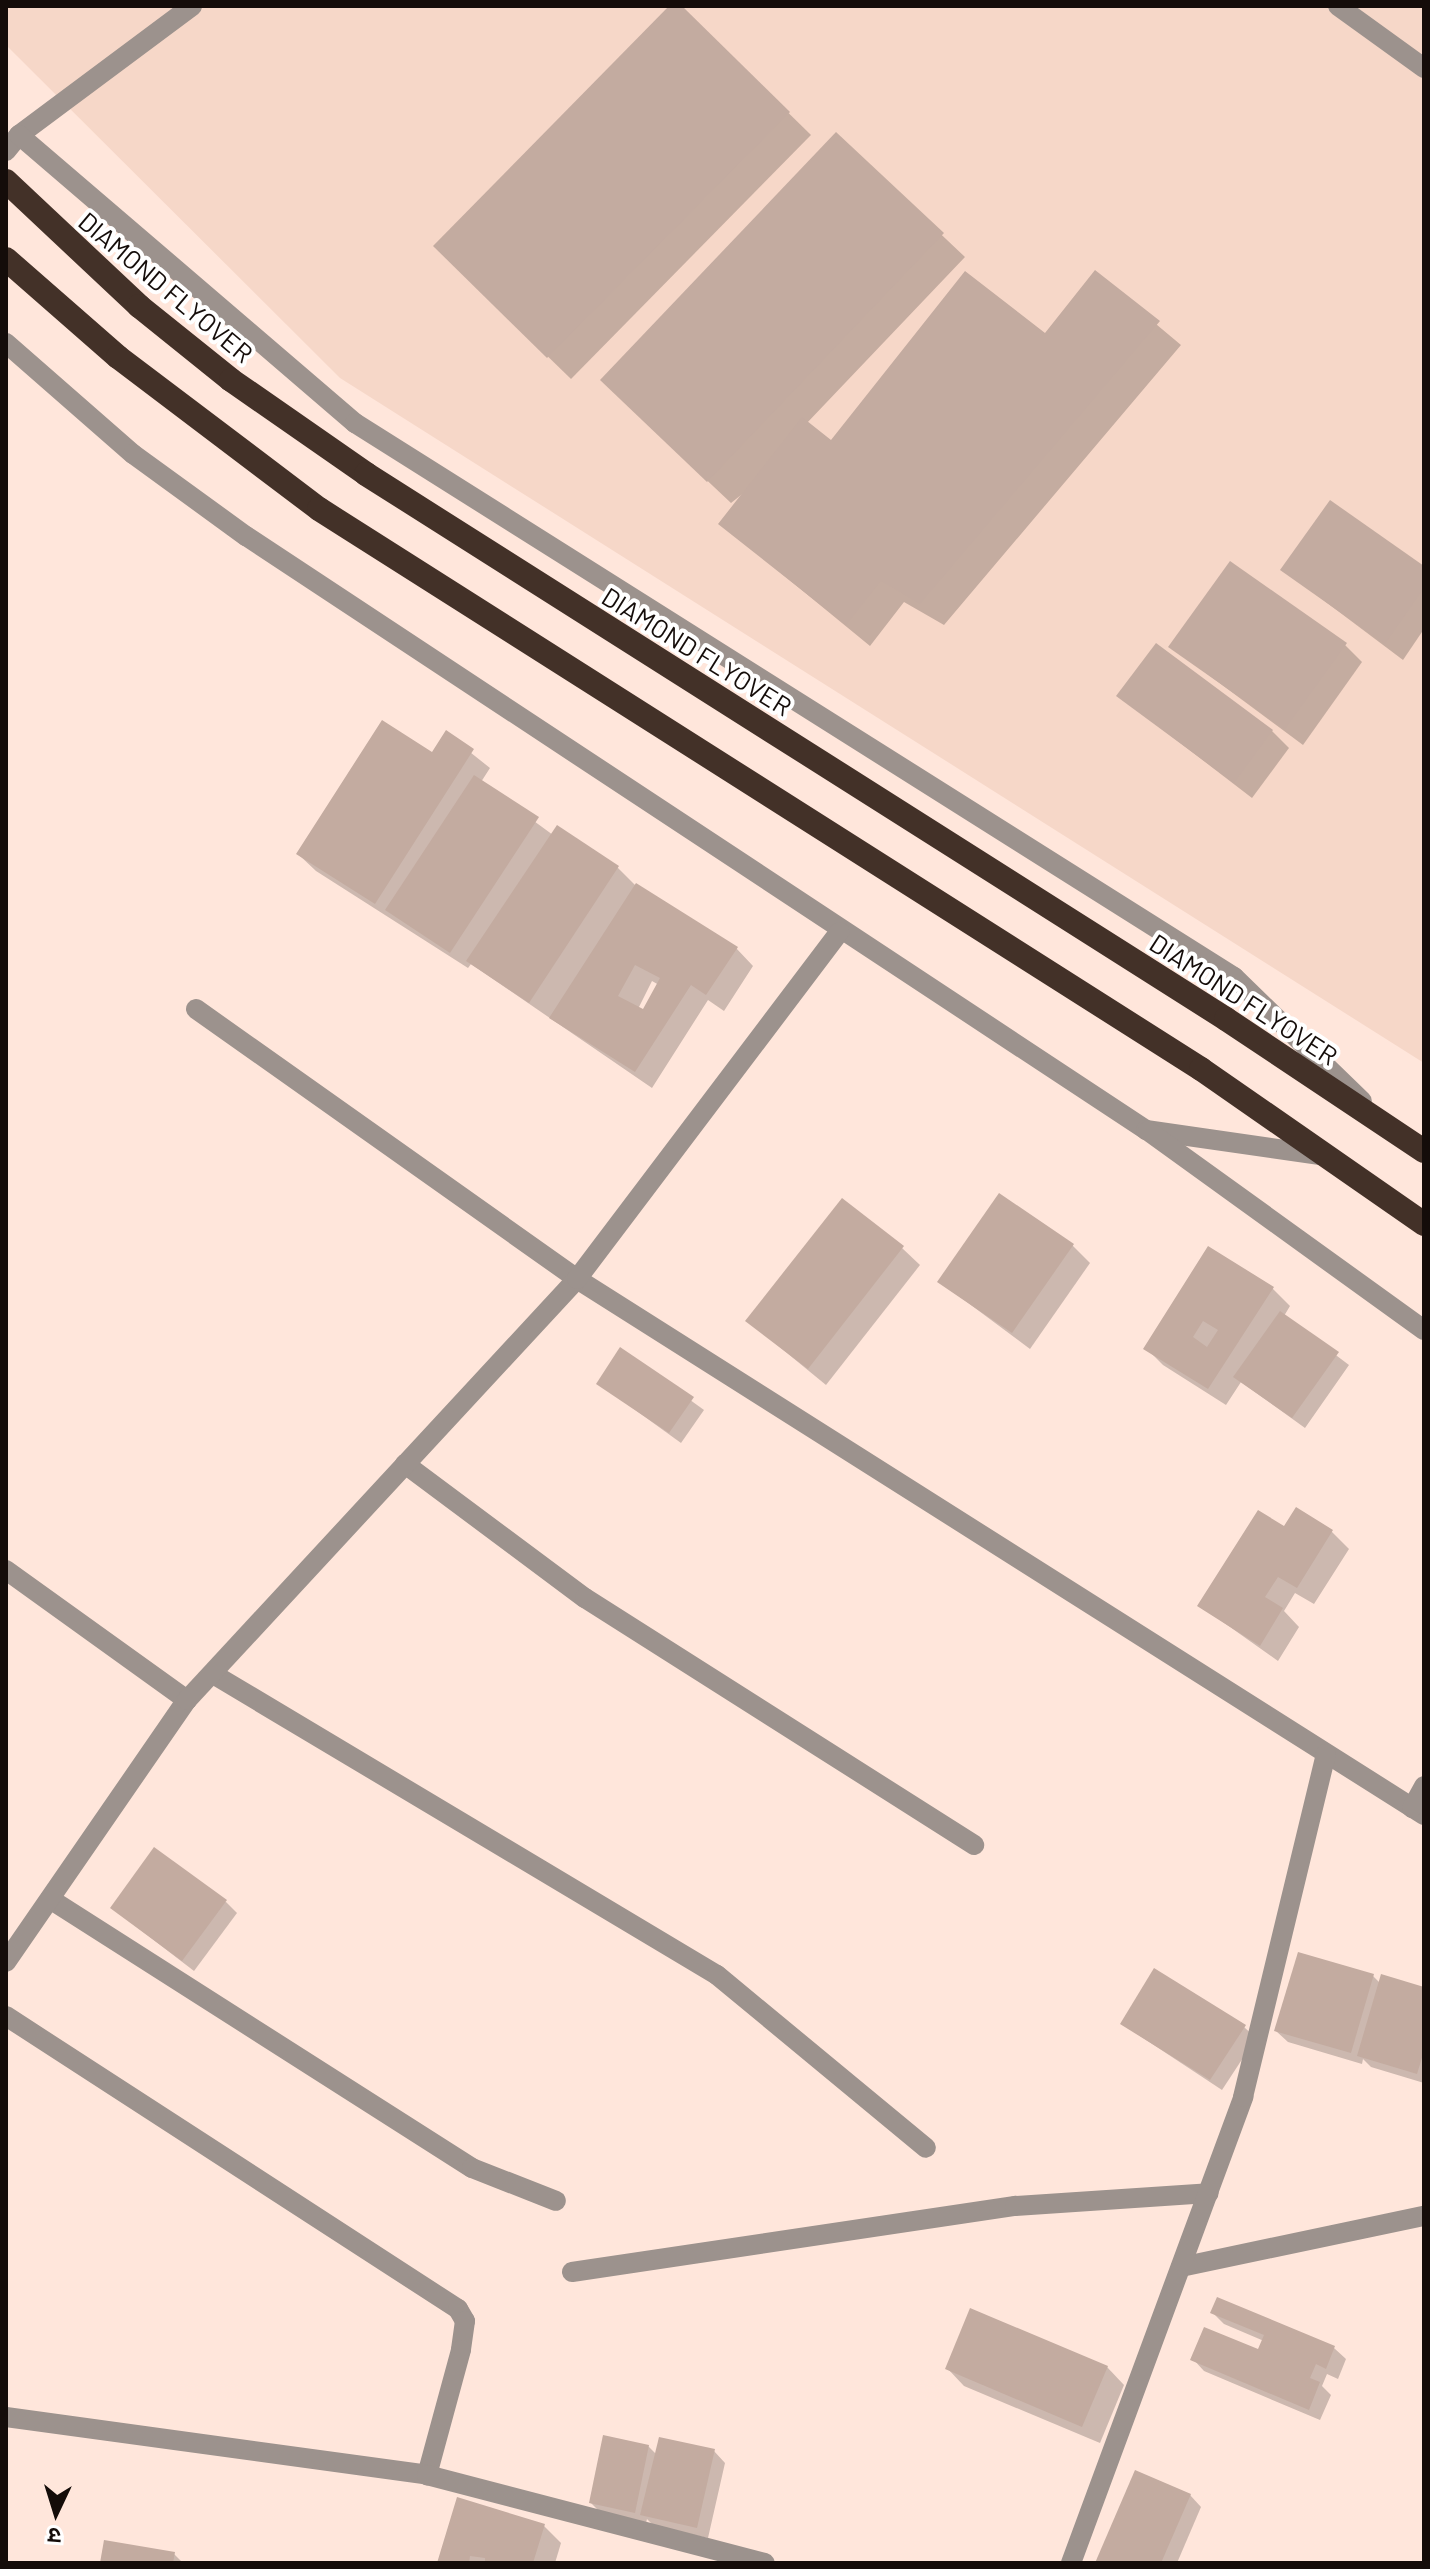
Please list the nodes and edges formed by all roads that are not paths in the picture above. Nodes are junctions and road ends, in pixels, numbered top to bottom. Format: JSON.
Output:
{"nodes":[{"id":1,"x":192,"y":6,"type":"edge"},
{"id":2,"x":1338,"y":6,"type":"edge"},
{"id":3,"x":1424,"y":68,"type":"edge"},
{"id":4,"x":12,"y":143,"type":"edge"},
{"id":5,"x":6,"y":181,"type":"edge"},
{"id":6,"x":6,"y":259,"type":"edge"},
{"id":7,"x":6,"y":343,"type":"edge"},
{"id":8,"x":839,"y":932,"type":"junction"},
{"id":9,"x":196,"y":1009,"type":"dead end"},
{"id":10,"x":1390,"y":1127,"type":"junction"},
{"id":11,"x":1146,"y":1130,"type":"junction"},
{"id":12,"x":1424,"y":1151,"type":"edge"},
{"id":13,"x":1320,"y":1155,"type":"junction"},
{"id":14,"x":1424,"y":1224,"type":"edge"},
{"id":15,"x":577,"y":1279,"type":"junction"},
{"id":16,"x":1424,"y":1330,"type":"edge"},
{"id":17,"x":405,"y":1464,"type":"junction"},
{"id":18,"x":6,"y":1570,"type":"edge"},
{"id":19,"x":213,"y":1674,"type":"junction"},
{"id":20,"x":187,"y":1700,"type":"junction"},
{"id":21,"x":1326,"y":1754,"type":"junction"},
{"id":22,"x":1424,"y":1786,"type":"edge"},
{"id":23,"x":1418,"y":1812,"type":"edge"},
{"id":24,"x":974,"y":1845,"type":"dead end"},
{"id":25,"x":50,"y":1899,"type":"junction"},
{"id":26,"x":6,"y":1962,"type":"edge"},
{"id":27,"x":6,"y":2016,"type":"edge"},
{"id":28,"x":926,"y":2148,"type":"dead end"},
{"id":29,"x":1209,"y":2193,"type":"junction"},
{"id":30,"x":556,"y":2201,"type":"dead end"},
{"id":31,"x":1424,"y":2216,"type":"edge"},
{"id":32,"x":1181,"y":2267,"type":"junction"},
{"id":33,"x":572,"y":2272,"type":"dead end"},
{"id":34,"x":6,"y":2417,"type":"edge"},
{"id":35,"x":427,"y":2475,"type":"junction"},
{"id":36,"x":765,"y":2563,"type":"edge"},
{"id":37,"x":1071,"y":2563,"type":"edge"}],
"edges":[{"from":1,"to":4,"type":"street"},
{"from":2,"to":3,"type":"street"},
{"from":4,"to":10,"type":"street"},
{"from":5,"to":10,"type":"highway","name":"DIAMOND FLYOVER"},
{"from":6,"to":13,"type":"highway"},
{"from":7,"to":8,"type":"street"},
{"from":8,"to":11,"type":"street"},
{"from":8,"to":15,"type":"street"},
{"from":9,"to":15,"type":"street"},
{"from":10,"to":12,"type":"highway","name":"DIAMOND FLYOVER"},
{"from":11,"to":13,"type":"street"},
{"from":11,"to":16,"type":"street"},
{"from":13,"to":14,"type":"highway"},
{"from":15,"to":17,"type":"street"},
{"from":15,"to":21,"type":"street"},
{"from":17,"to":19,"type":"street"},
{"from":17,"to":24,"type":"street"},
{"from":18,"to":20,"type":"street"},
{"from":19,"to":20,"type":"street"},
{"from":19,"to":28,"type":"street"},
{"from":20,"to":25,"type":"street"},
{"from":21,"to":23,"type":"street"},
{"from":21,"to":29,"type":"street"},
{"from":22,"to":23,"type":"street"},
{"from":25,"to":26,"type":"street"},
{"from":25,"to":30,"type":"street"},
{"from":27,"to":35,"type":"street"},
{"from":29,"to":32,"type":"street"},
{"from":29,"to":33,"type":"street"},
{"from":31,"to":32,"type":"street"},
{"from":32,"to":37,"type":"street"},
{"from":34,"to":35,"type":"street"},
{"from":35,"to":36,"type":"street"}]}
